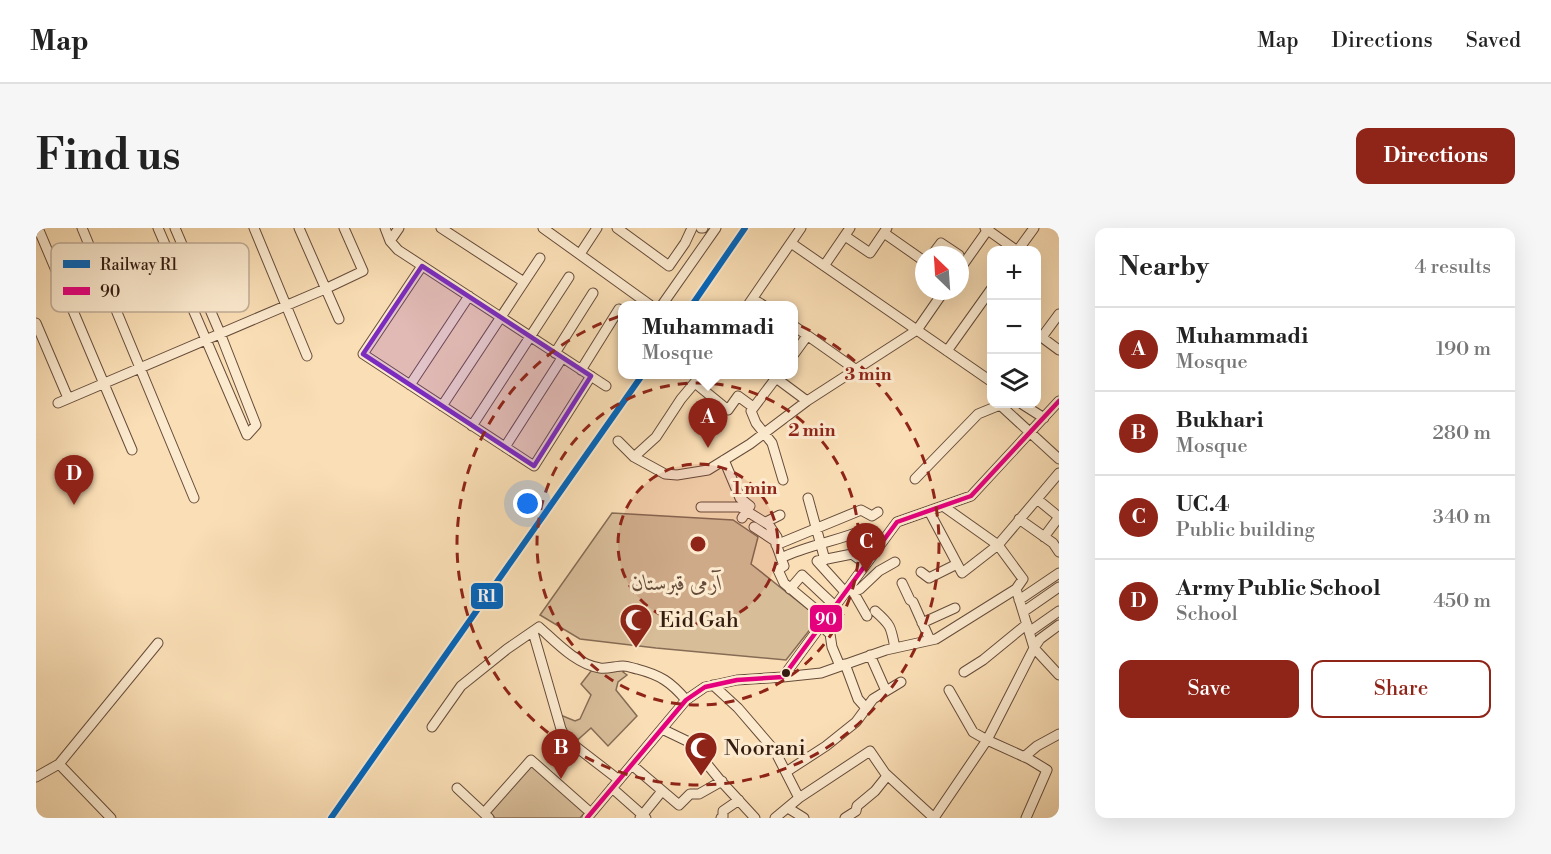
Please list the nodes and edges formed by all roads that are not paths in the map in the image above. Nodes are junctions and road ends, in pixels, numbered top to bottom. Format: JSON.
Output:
{"nodes":[{"id":1,"x":82,"y":228,"type":"edge"},
{"id":2,"x":158,"y":228,"type":"edge"},
{"id":3,"x":175,"y":228,"type":"edge"},
{"id":4,"x":254,"y":228,"type":"edge"},
{"id":5,"x":299,"y":228,"type":"edge"},
{"id":6,"x":344,"y":228,"type":"edge"},
{"id":7,"x":385,"y":228,"type":"edge"},
{"id":8,"x":399,"y":228,"type":"edge"},
{"id":9,"x":441,"y":228,"type":"edge"},
{"id":10,"x":543,"y":228,"type":"edge"},
{"id":11,"x":597,"y":228,"type":"edge"},
{"id":12,"x":618,"y":228,"type":"edge"},
{"id":13,"x":692,"y":228,"type":"edge"},
{"id":14,"x":801,"y":228,"type":"edge"},
{"id":15,"x":1034,"y":228,"type":"edge"},
{"id":16,"x":707,"y":229,"type":"edge"},
{"id":17,"x":987,"y":229,"type":"edge"},
{"id":18,"x":41,"y":230,"type":"edge"},
{"id":19,"x":885,"y":231,"type":"edge"},
{"id":20,"x":848,"y":232,"type":"edge"},
{"id":21,"x":390,"y":241,"type":"junction"},
{"id":22,"x":88,"y":243,"type":"edge"},
{"id":23,"x":164,"y":243,"type":"edge"},
{"id":24,"x":181,"y":243,"type":"edge"},
{"id":25,"x":791,"y":243,"type":"junction"},
{"id":26,"x":1011,"y":246,"type":"edge"},
{"id":27,"x":1020,"y":246,"type":"edge"},
{"id":28,"x":969,"y":249,"type":"edge"},
{"id":29,"x":51,"y":254,"type":"edge"},
{"id":30,"x":580,"y":254,"type":"junction"},
{"id":31,"x":915,"y":254,"type":"edge"},
{"id":32,"x":540,"y":258,"type":"dead end"},
{"id":33,"x":422,"y":266,"type":"junction"},
{"id":34,"x":824,"y":266,"type":"junction"},
{"id":35,"x":569,"y":277,"type":"dead end"},
{"id":36,"x":524,"y":282,"type":"junction"},
{"id":37,"x":325,"y":289,"type":"junction"},
{"id":38,"x":593,"y":293,"type":"dead end"},
{"id":39,"x":469,"y":296,"type":"junction"},
{"id":40,"x":939,"y":300,"type":"edge"},
{"id":41,"x":643,"y":301,"type":"edge"},
{"id":42,"x":665,"y":301,"type":"edge"},
{"id":43,"x":751,"y":301,"type":"edge"},
{"id":44,"x":987,"y":303,"type":"edge"},
{"id":45,"x":285,"y":306,"type":"junction"},
{"id":46,"x":618,"y":311,"type":"edge"},
{"id":47,"x":75,"y":312,"type":"edge"},
{"id":48,"x":117,"y":312,"type":"edge"},
{"id":49,"x":194,"y":312,"type":"edge"},
{"id":50,"x":211,"y":312,"type":"edge"},
{"id":51,"x":1059,"y":314,"type":"edge"},
{"id":52,"x":501,"y":317,"type":"junction"},
{"id":53,"x":339,"y":319,"type":"dead end"},
{"id":54,"x":36,"y":323,"type":"edge"},
{"id":55,"x":798,"y":329,"type":"edge"},
{"id":56,"x":917,"y":330,"type":"junction"},
{"id":57,"x":220,"y":333,"type":"junction"},
{"id":58,"x":1041,"y":333,"type":"edge"},
{"id":59,"x":530,"y":336,"type":"junction"},
{"id":60,"x":807,"y":336,"type":"junction"},
{"id":61,"x":1041,"y":336,"type":"edge"},
{"id":62,"x":206,"y":340,"type":"junction"},
{"id":63,"x":798,"y":348,"type":"edge"},
{"id":64,"x":1059,"y":350,"type":"edge"},
{"id":65,"x":947,"y":351,"type":"junction"},
{"id":66,"x":559,"y":355,"type":"junction"},
{"id":67,"x":307,"y":356,"type":"dead end"},
{"id":68,"x":140,"y":368,"type":"junction"},
{"id":69,"x":855,"y":369,"type":"junction"},
{"id":70,"x":581,"y":370,"type":"junction"},
{"id":71,"x":591,"y":376,"type":"junction"},
{"id":72,"x":698,"y":379,"type":"edge"},
{"id":73,"x":775,"y":379,"type":"edge"},
{"id":74,"x":781,"y":379,"type":"edge"},
{"id":75,"x":987,"y":379,"type":"edge"},
{"id":76,"x":104,"y":383,"type":"junction"},
{"id":77,"x":695,"y":383,"type":"junction"},
{"id":78,"x":410,"y":385,"type":"junction"},
{"id":79,"x":606,"y":386,"type":"dead end"},
{"id":80,"x":68,"y":399,"type":"junction"},
{"id":81,"x":807,"y":401,"type":"junction"},
{"id":82,"x":1059,"y":401,"type":"edge"},
{"id":83,"x":58,"y":403,"type":"dead end"},
{"id":84,"x":442,"y":406,"type":"junction"},
{"id":85,"x":753,"y":407,"type":"junction"},
{"id":86,"x":991,"y":408,"type":"edge"},
{"id":87,"x":1003,"y":408,"type":"edge"},
{"id":88,"x":1028,"y":408,"type":"edge"},
{"id":89,"x":1044,"y":418,"type":"junction"},
{"id":90,"x":472,"y":426,"type":"junction"},
{"id":91,"x":1030,"y":432,"type":"junction"},
{"id":92,"x":765,"y":433,"type":"junction"},
{"id":93,"x":618,"y":441,"type":"dead end"},
{"id":94,"x":504,"y":447,"type":"junction"},
{"id":95,"x":132,"y":450,"type":"dead end"},
{"id":96,"x":634,"y":457,"type":"junction"},
{"id":97,"x":1059,"y":459,"type":"edge"},
{"id":98,"x":724,"y":460,"type":"junction"},
{"id":99,"x":1059,"y":473,"type":"edge"},
{"id":100,"x":915,"y":478,"type":"dead end"},
{"id":101,"x":783,"y":480,"type":"dead end"},
{"id":102,"x":194,"y":498,"type":"dead end"},
{"id":103,"x":808,"y":498,"type":"dead end"},
{"id":104,"x":1036,"y":499,"type":"junction"},
{"id":105,"x":943,"y":506,"type":"junction"},
{"id":106,"x":700,"y":507,"type":"dead end"},
{"id":107,"x":929,"y":511,"type":"junction"},
{"id":108,"x":878,"y":512,"type":"dead end"},
{"id":109,"x":745,"y":514,"type":"junction"},
{"id":110,"x":780,"y":516,"type":"dead end"},
{"id":111,"x":1019,"y":519,"type":"junction"},
{"id":112,"x":1057,"y":522,"type":"edge"},
{"id":113,"x":769,"y":525,"type":"junction"},
{"id":114,"x":754,"y":527,"type":"dead end"},
{"id":115,"x":817,"y":528,"type":"junction"},
{"id":116,"x":866,"y":529,"type":"dead end"},
{"id":117,"x":1044,"y":537,"type":"junction"},
{"id":118,"x":775,"y":543,"type":"junction"},
{"id":119,"x":821,"y":544,"type":"junction"},
{"id":120,"x":998,"y":545,"type":"junction"},
{"id":121,"x":1058,"y":550,"type":"edge"},
{"id":122,"x":781,"y":558,"type":"junction"},
{"id":123,"x":825,"y":560,"type":"junction"},
{"id":124,"x":895,"y":562,"type":"dead end"},
{"id":125,"x":866,"y":564,"type":"junction"},
{"id":126,"x":957,"y":564,"type":"junction"},
{"id":127,"x":921,"y":572,"type":"dead end"},
{"id":128,"x":1059,"y":573,"type":"edge"},
{"id":129,"x":902,"y":583,"type":"dead end"},
{"id":130,"x":1059,"y":586,"type":"edge"},
{"id":131,"x":790,"y":589,"type":"junction"},
{"id":132,"x":1016,"y":589,"type":"junction"},
{"id":133,"x":850,"y":590,"type":"junction"},
{"id":134,"x":1019,"y":600,"type":"junction"},
{"id":135,"x":835,"y":606,"type":"junction"},
{"id":136,"x":955,"y":608,"type":"dead end"},
{"id":137,"x":1059,"y":611,"type":"edge"},
{"id":138,"x":1023,"y":612,"type":"junction"},
{"id":139,"x":824,"y":622,"type":"junction"},
{"id":140,"x":922,"y":622,"type":"junction"},
{"id":141,"x":1059,"y":625,"type":"edge"},
{"id":142,"x":1028,"y":628,"type":"junction"},
{"id":143,"x":533,"y":632,"type":"junction"},
{"id":144,"x":930,"y":640,"type":"junction"},
{"id":145,"x":158,"y":643,"type":"dead end"},
{"id":146,"x":895,"y":648,"type":"junction"},
{"id":147,"x":1034,"y":648,"type":"junction"},
{"id":148,"x":870,"y":655,"type":"junction"},
{"id":149,"x":1055,"y":664,"type":"edge"},
{"id":150,"x":842,"y":665,"type":"junction"},
{"id":151,"x":964,"y":672,"type":"dead end"},
{"id":152,"x":1059,"y":675,"type":"edge"},
{"id":153,"x":783,"y":677,"type":"junction"},
{"id":154,"x":901,"y":682,"type":"dead end"},
{"id":155,"x":713,"y":685,"type":"junction"},
{"id":156,"x":950,"y":690,"type":"dead end"},
{"id":157,"x":886,"y":691,"type":"junction"},
{"id":158,"x":686,"y":700,"type":"junction"},
{"id":159,"x":866,"y":708,"type":"junction"},
{"id":160,"x":432,"y":727,"type":"dead end"},
{"id":161,"x":662,"y":729,"type":"junction"},
{"id":162,"x":1059,"y":734,"type":"edge"},
{"id":163,"x":987,"y":740,"type":"junction"},
{"id":164,"x":1024,"y":757,"type":"junction"},
{"id":165,"x":59,"y":764,"type":"junction"},
{"id":166,"x":632,"y":765,"type":"junction"},
{"id":167,"x":786,"y":772,"type":"junction"},
{"id":168,"x":887,"y":776,"type":"junction"},
{"id":169,"x":36,"y":777,"type":"edge"},
{"id":170,"x":619,"y":780,"type":"junction"},
{"id":171,"x":722,"y":781,"type":"junction"},
{"id":172,"x":456,"y":788,"type":"dead end"},
{"id":173,"x":612,"y":788,"type":"junction"},
{"id":174,"x":662,"y":791,"type":"junction"},
{"id":175,"x":799,"y":798,"type":"junction"},
{"id":176,"x":739,"y":800,"type":"junction"},
{"id":177,"x":788,"y":808,"type":"junction"},
{"id":178,"x":486,"y":816,"type":"edge"},
{"id":179,"x":589,"y":816,"type":"edge"},
{"id":180,"x":1027,"y":816,"type":"edge"},
{"id":181,"x":643,"y":817,"type":"edge"},
{"id":182,"x":111,"y":818,"type":"edge"},
{"id":183,"x":722,"y":818,"type":"edge"},
{"id":184,"x":755,"y":818,"type":"edge"},
{"id":185,"x":775,"y":818,"type":"edge"},
{"id":186,"x":804,"y":818,"type":"edge"},
{"id":187,"x":845,"y":818,"type":"edge"},
{"id":188,"x":934,"y":818,"type":"edge"},
{"id":189,"x":1038,"y":818,"type":"edge"}],
"edges":[{"from":1,"to":22,"type":"street"},
{"from":2,"to":23,"type":"street"},
{"from":3,"to":24,"type":"street"},
{"from":4,"to":45,"type":"street"},
{"from":5,"to":37,"type":"street"},
{"from":6,"to":37,"type":"street"},
{"from":7,"to":21,"type":"street"},
{"from":8,"to":21,"type":"street"},
{"from":9,"to":36,"type":"street"},
{"from":10,"to":30,"type":"street"},
{"from":11,"to":30,"type":"street"},
{"from":12,"to":13,"type":"street"},
{"from":14,"to":25,"type":"street"},
{"from":15,"to":27,"type":"street"},
{"from":16,"to":42,"type":"street"},
{"from":17,"to":26,"type":"street"},
{"from":17,"to":28,"type":"street"},
{"from":18,"to":29,"type":"street"},
{"from":19,"to":20,"type":"street"},
{"from":19,"to":31,"type":"street"},
{"from":20,"to":34,"type":"street"},
{"from":21,"to":33,"type":"street"},
{"from":25,"to":34,"type":"street"},
{"from":25,"to":43,"type":"street"},
{"from":30,"to":41,"type":"street"},
{"from":32,"to":36,"type":"street"},
{"from":33,"to":39,"type":"street"},
{"from":33,"to":78,"type":"street"},
{"from":34,"to":56,"type":"street"},
{"from":35,"to":59,"type":"street"},
{"from":36,"to":52,"type":"street"},
{"from":37,"to":45,"type":"street"},
{"from":37,"to":53,"type":"street"},
{"from":38,"to":66,"type":"street"},
{"from":39,"to":52,"type":"street"},
{"from":39,"to":78,"type":"street"},
{"from":40,"to":56,"type":"street"},
{"from":44,"to":65,"type":"street"},
{"from":45,"to":57,"type":"street"},
{"from":45,"to":67,"type":"street"},
{"from":46,"to":70,"type":"street"},
{"from":47,"to":76,"type":"street"},
{"from":48,"to":68,"type":"street"},
{"from":49,"to":62,"type":"street"},
{"from":50,"to":57,"type":"street"},
{"from":51,"to":58,"type":"street"},
{"from":52,"to":59,"type":"street"},
{"from":52,"to":84,"type":"street"},
{"from":54,"to":80,"type":"street"},
{"from":55,"to":60,"type":"street"},
{"from":56,"to":65,"type":"street"},
{"from":56,"to":69,"type":"street"},
{"from":57,"to":62,"type":"street"},
{"from":57,"to":62,"type":"street"},
{"from":59,"to":66,"type":"street"},
{"from":59,"to":90,"type":"street"},
{"from":60,"to":63,"type":"street"},
{"from":60,"to":69,"type":"street"},
{"from":61,"to":64,"type":"street"},
{"from":62,"to":68,"type":"street"},
{"from":65,"to":75,"type":"street"},
{"from":66,"to":70,"type":"street"},
{"from":66,"to":94,"type":"street"},
{"from":68,"to":76,"type":"street"},
{"from":68,"to":102,"type":"street"},
{"from":69,"to":81,"type":"street"},
{"from":70,"to":71,"type":"street"},
{"from":71,"to":79,"type":"street"},
{"from":71,"to":94,"type":"street"},
{"from":72,"to":77,"type":"street"},
{"from":73,"to":85,"type":"street"},
{"from":74,"to":81,"type":"street"},
{"from":76,"to":80,"type":"street"},
{"from":76,"to":95,"type":"street"},
{"from":77,"to":85,"type":"street"},
{"from":77,"to":96,"type":"street"},
{"from":78,"to":84,"type":"street"},
{"from":80,"to":83,"type":"street"},
{"from":81,"to":92,"type":"street"},
{"from":82,"to":89,"type":"street"},
{"from":84,"to":90,"type":"street"},
{"from":85,"to":92,"type":"street"},
{"from":86,"to":100,"type":"street"},
{"from":87,"to":91,"type":"street"},
{"from":88,"to":89,"type":"street"},
{"from":89,"to":91,"type":"street"},
{"from":90,"to":94,"type":"street"},
{"from":91,"to":97,"type":"street"},
{"from":91,"to":105,"type":"street"},
{"from":92,"to":98,"type":"street"},
{"from":92,"to":101,"type":"street"},
{"from":93,"to":96,"type":"street"},
{"from":96,"to":98,"type":"street"},
{"from":98,"to":109,"type":"street"},
{"from":99,"to":104,"type":"street"},
{"from":103,"to":115,"type":"street"},
{"from":104,"to":111,"type":"street"},
{"from":104,"to":112,"type":"street"},
{"from":105,"to":107,"type":"street"},
{"from":105,"to":120,"type":"street"},
{"from":106,"to":109,"type":"street"},
{"from":107,"to":125,"type":"street"},
{"from":107,"to":126,"type":"street"},
{"from":108,"to":115,"type":"street"},
{"from":109,"to":113,"type":"street"},
{"from":110,"to":113,"type":"street"},
{"from":111,"to":117,"type":"street"},
{"from":111,"to":120,"type":"street"},
{"from":112,"to":117,"type":"street"},
{"from":113,"to":118,"type":"street"},
{"from":114,"to":118,"type":"street"},
{"from":115,"to":118,"type":"street"},
{"from":115,"to":119,"type":"street"},
{"from":116,"to":119,"type":"street"},
{"from":117,"to":121,"type":"street"},
{"from":118,"to":122,"type":"street"},
{"from":119,"to":122,"type":"street"},
{"from":119,"to":123,"type":"street"},
{"from":120,"to":126,"type":"street"},
{"from":120,"to":132,"type":"street"},
{"from":122,"to":131,"type":"street"},
{"from":123,"to":125,"type":"street"},
{"from":123,"to":133,"type":"street"},
{"from":124,"to":133,"type":"street"},
{"from":125,"to":133,"type":"street"},
{"from":126,"to":127,"type":"street"},
{"from":128,"to":134,"type":"street"},
{"from":129,"to":140,"type":"street"},
{"from":130,"to":138,"type":"street"},
{"from":131,"to":135,"type":"street"},
{"from":131,"to":139,"type":"street"},
{"from":132,"to":134,"type":"street"},
{"from":132,"to":144,"type":"street"},
{"from":133,"to":135,"type":"street"},
{"from":133,"to":146,"type":"street"},
{"from":134,"to":138,"type":"street"},
{"from":135,"to":139,"type":"street"},
{"from":136,"to":140,"type":"street"},
{"from":137,"to":142,"type":"street"},
{"from":138,"to":142,"type":"street"},
{"from":139,"to":150,"type":"street"},
{"from":139,"to":153,"type":"street"},
{"from":140,"to":144,"type":"street"},
{"from":141,"to":147,"type":"street"},
{"from":142,"to":147,"type":"street"},
{"from":142,"to":151,"type":"street"},
{"from":143,"to":158,"type":"street"},
{"from":143,"to":160,"type":"street"},
{"from":143,"to":170,"type":"street"},
{"from":144,"to":146,"type":"street"},
{"from":145,"to":165,"type":"street"},
{"from":146,"to":148,"type":"street"},
{"from":147,"to":149,"type":"street"},
{"from":147,"to":163,"type":"street"},
{"from":148,"to":150,"type":"street"},
{"from":148,"to":157,"type":"street"},
{"from":149,"to":152,"type":"street"},
{"from":150,"to":153,"type":"street"},
{"from":150,"to":159,"type":"street"},
{"from":153,"to":155,"type":"street"},
{"from":154,"to":157,"type":"street"},
{"from":155,"to":158,"type":"street"},
{"from":155,"to":167,"type":"street"},
{"from":156,"to":163,"type":"street"},
{"from":157,"to":159,"type":"street"},
{"from":158,"to":161,"type":"street"},
{"from":159,"to":167,"type":"street"},
{"from":161,"to":166,"type":"street"},
{"from":161,"to":171,"type":"street"},
{"from":162,"to":164,"type":"street"},
{"from":163,"to":164,"type":"street"},
{"from":163,"to":188,"type":"street"},
{"from":164,"to":180,"type":"street"},
{"from":165,"to":169,"type":"street"},
{"from":165,"to":182,"type":"street"},
{"from":166,"to":170,"type":"street"},
{"from":166,"to":174,"type":"street"},
{"from":167,"to":175,"type":"street"},
{"from":168,"to":175,"type":"street"},
{"from":168,"to":187,"type":"street"},
{"from":168,"to":188,"type":"street"},
{"from":170,"to":173,"type":"street"},
{"from":171,"to":174,"type":"street"},
{"from":171,"to":176,"type":"street"},
{"from":172,"to":178,"type":"street"},
{"from":173,"to":179,"type":"street"},
{"from":173,"to":181,"type":"street"},
{"from":174,"to":181,"type":"street"},
{"from":175,"to":177,"type":"street"},
{"from":176,"to":183,"type":"street"},
{"from":176,"to":184,"type":"street"},
{"from":177,"to":185,"type":"street"},
{"from":177,"to":186,"type":"street"},
{"from":178,"to":179,"type":"street"},
{"from":180,"to":189,"type":"street"}]}
